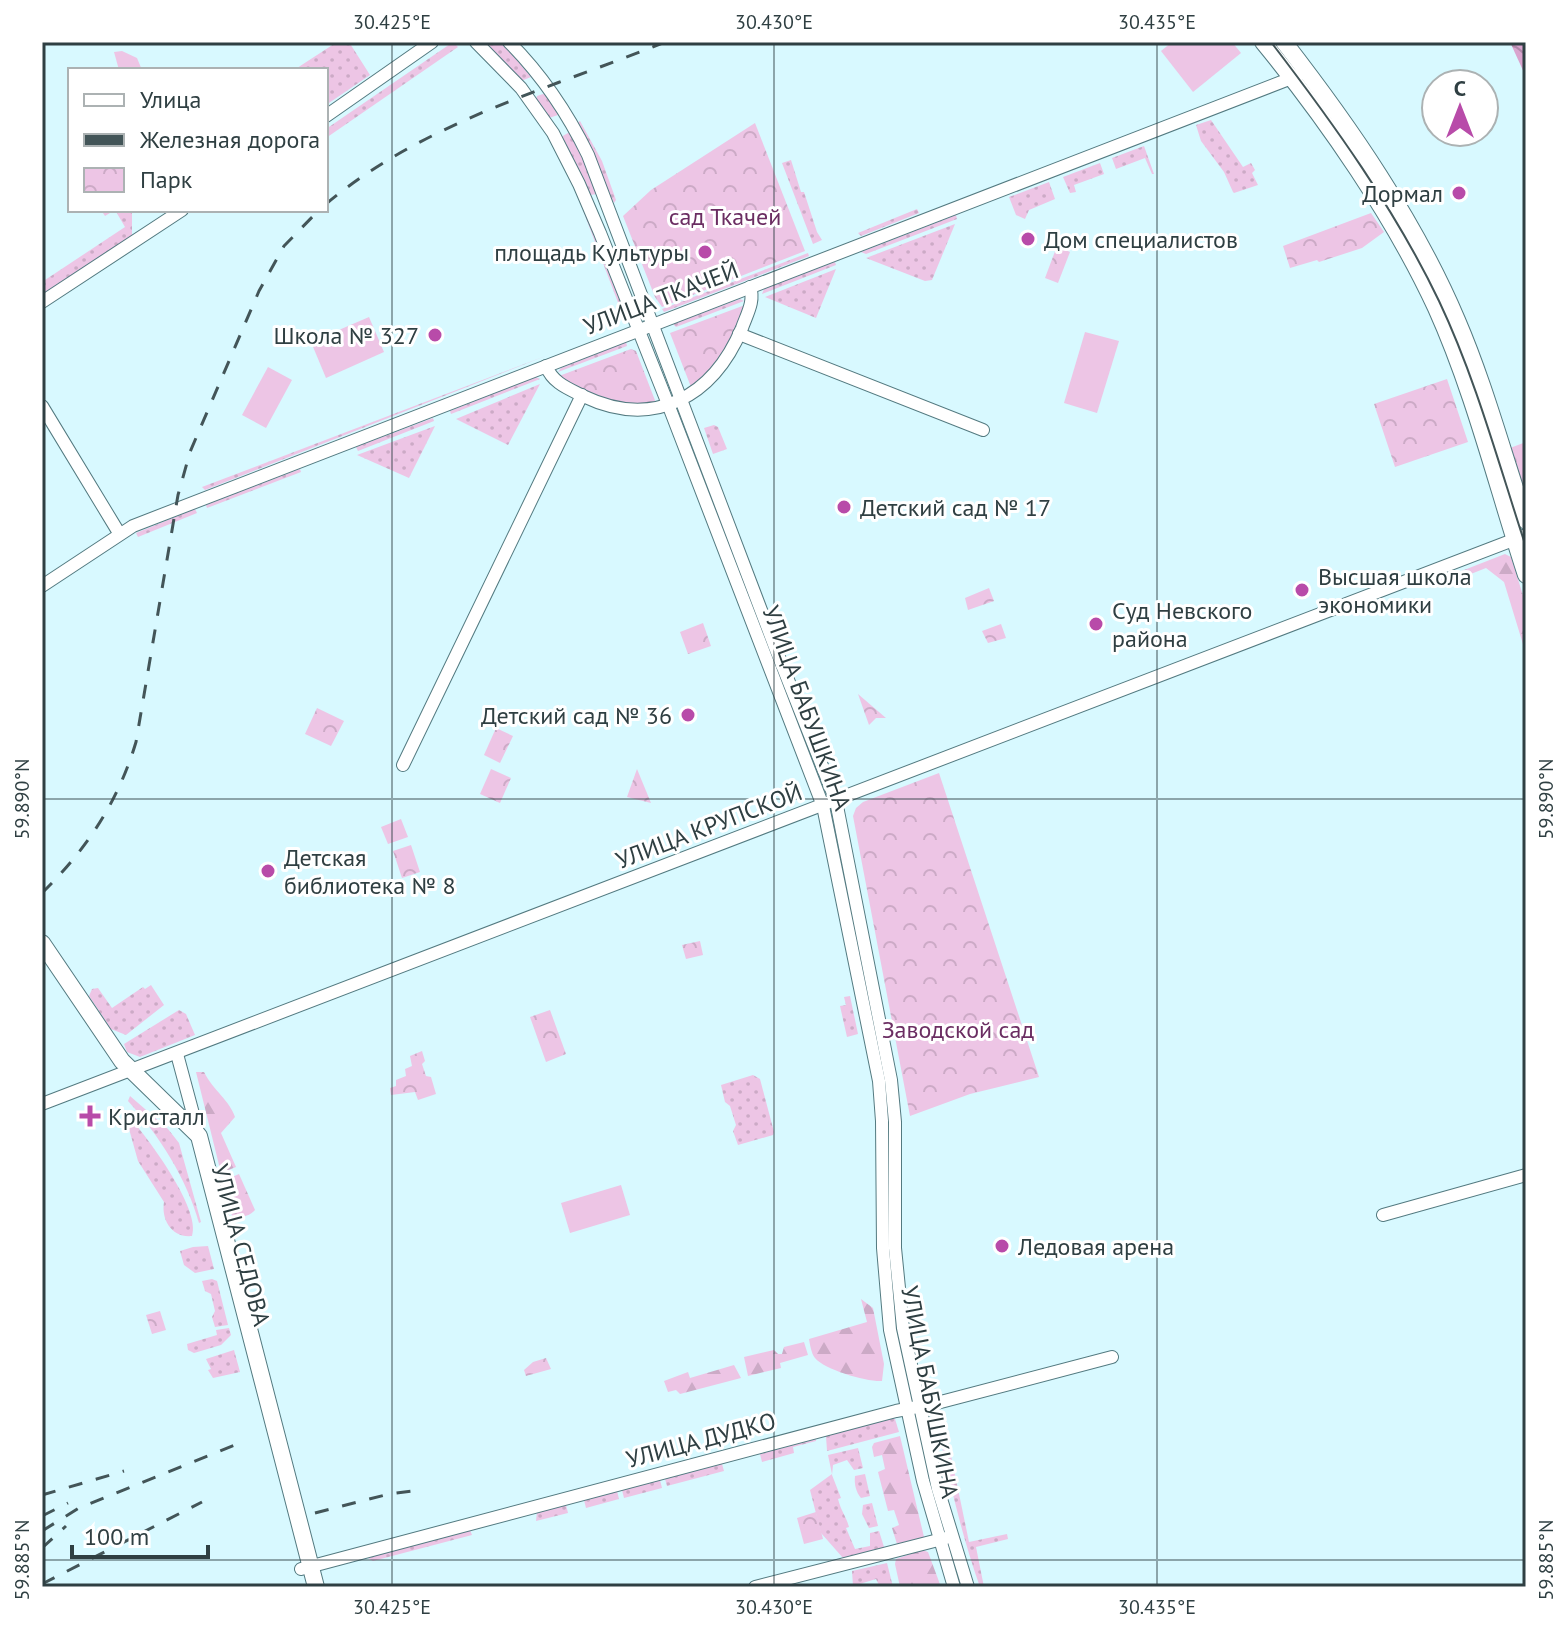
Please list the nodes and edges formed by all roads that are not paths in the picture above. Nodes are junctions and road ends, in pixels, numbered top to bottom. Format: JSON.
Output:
{"nodes":[{"id":1,"x":432,"y":42,"type":"edge"},
{"id":2,"x":476,"y":42,"type":"edge"},
{"id":3,"x":509,"y":42,"type":"edge"},
{"id":4,"x":1263,"y":42,"type":"edge"},
{"id":5,"x":1284,"y":42,"type":"edge"},
{"id":6,"x":1299,"y":75,"type":"junction"},
{"id":7,"x":542,"y":81,"type":"junction"},
{"id":8,"x":521,"y":88,"type":"junction"},
{"id":9,"x":328,"y":115,"type":"edge"},
{"id":10,"x":570,"y":120,"type":"junction"},
{"id":11,"x":553,"y":133,"type":"junction"},
{"id":12,"x":179,"y":212,"type":"edge"},
{"id":13,"x":750,"y":287,"type":"junction"},
{"id":14,"x":42,"y":302,"type":"edge"},
{"id":15,"x":653,"y":324,"type":"junction"},
{"id":16,"x":639,"y":330,"type":"junction"},
{"id":17,"x":739,"y":334,"type":"junction"},
{"id":18,"x":548,"y":371,"type":"junction"},
{"id":19,"x":582,"y":395,"type":"junction"},
{"id":20,"x":674,"y":402,"type":"junction"},
{"id":21,"x":42,"y":406,"type":"edge"},
{"id":22,"x":983,"y":430,"type":"dead end"},
{"id":23,"x":1526,"y":521,"type":"edge"},
{"id":24,"x":119,"y":533,"type":"junction"},
{"id":25,"x":1520,"y":537,"type":"edge"},
{"id":26,"x":1526,"y":575,"type":"edge"},
{"id":27,"x":42,"y":586,"type":"edge"},
{"id":28,"x":403,"y":765,"type":"dead end"},
{"id":29,"x":836,"y":801,"type":"junction"},
{"id":30,"x":823,"y":806,"type":"junction"},
{"id":31,"x":42,"y":943,"type":"edge"},
{"id":32,"x":42,"y":961,"type":"edge"},
{"id":33,"x":177,"y":1054,"type":"junction"},
{"id":34,"x":126,"y":1073,"type":"junction"},
{"id":35,"x":42,"y":1104,"type":"edge"},
{"id":36,"x":199,"y":1136,"type":"junction"},
{"id":37,"x":1526,"y":1175,"type":"edge"},
{"id":38,"x":1383,"y":1215,"type":"dead end"},
{"id":39,"x":1112,"y":1357,"type":"dead end"},
{"id":40,"x":920,"y":1407,"type":"junction"},
{"id":41,"x":906,"y":1409,"type":"junction"},
{"id":42,"x":945,"y":1538,"type":"junction"},
{"id":43,"x":306,"y":1568,"type":"junction"},
{"id":44,"x":306,"y":1587,"type":"edge"},
{"id":45,"x":316,"y":1587,"type":"edge"},
{"id":46,"x":755,"y":1587,"type":"edge"},
{"id":47,"x":954,"y":1587,"type":"edge"},
{"id":48,"x":968,"y":1587,"type":"edge"}],
"edges":[{"from":1,"to":9,"type":"street"},
{"from":2,"to":8,"type":"street","name":"УЛИЦА БАБУШКИНА"},
{"from":3,"to":7,"type":"street","name":"УЛИЦА БАБУШКИНА"},
{"from":4,"to":6,"type":"main road"},
{"from":5,"to":6,"type":"main road"},
{"from":6,"to":13,"type":"street","name":"УЛИЦА ТКАЧЕЙ"},
{"from":6,"to":23,"type":"main road"},
{"from":6,"to":25,"type":"main road"},
{"from":7,"to":8,"type":"street"},
{"from":7,"to":10,"type":"street","name":"УЛИЦА БАБУШКИНА"},
{"from":8,"to":11,"type":"street","name":"УЛИЦА БАБУШКИНА"},
{"from":10,"to":11,"type":"street"},
{"from":10,"to":15,"type":"street","name":"УЛИЦА БАБУШКИНА"},
{"from":11,"to":16,"type":"street","name":"УЛИЦА БАБУШКИНА"},
{"from":12,"to":14,"type":"street"},
{"from":13,"to":15,"type":"street","name":"УЛИЦА ТКАЧЕЙ"},
{"from":13,"to":17,"type":"street"},
{"from":15,"to":16,"type":"street","name":"УЛИЦА ТКАЧЕЙ"},
{"from":15,"to":20,"type":"street","name":"УЛИЦА БАБУШКИНА"},
{"from":16,"to":18,"type":"street","name":"УЛИЦА ТКАЧЕЙ"},
{"from":16,"to":20,"type":"street","name":"УЛИЦА БАБУШКИНА"},
{"from":17,"to":20,"type":"street"},
{"from":17,"to":22,"type":"street"},
{"from":18,"to":19,"type":"street"},
{"from":18,"to":24,"type":"street","name":"УЛИЦА ТКАЧЕЙ"},
{"from":19,"to":20,"type":"street"},
{"from":19,"to":28,"type":"street"},
{"from":20,"to":29,"type":"street","name":"УЛИЦА БАБУШКИНА"},
{"from":20,"to":30,"type":"street","name":"УЛИЦА БАБУШКИНА"},
{"from":21,"to":24,"type":"street"},
{"from":24,"to":27,"type":"street","name":"УЛИЦА ТКАЧЕЙ"},
{"from":25,"to":26,"type":"main road"},
{"from":25,"to":29,"type":"street","name":"УЛИЦА КРУПСКОЙ"},
{"from":29,"to":30,"type":"street","name":"УЛИЦА КРУПСКОЙ"},
{"from":29,"to":40,"type":"street","name":"УЛИЦА БАБУШКИНА"},
{"from":30,"to":33,"type":"street","name":"УЛИЦА КРУПСКОЙ"},
{"from":30,"to":41,"type":"street","name":"УЛИЦА БАБУШКИНА"},
{"from":31,"to":34,"type":"main road","name":"УЛИЦА СЕДОВА"},
{"from":32,"to":34,"type":"main road","name":"УЛИЦА СЕДОВА"},
{"from":33,"to":34,"type":"street","name":"УЛИЦА КРУПСКОЙ"},
{"from":33,"to":36,"type":"street","name":"УЛИЦА СЕДОВА"},
{"from":34,"to":35,"type":"street","name":"УЛИЦА КРУПСКОЙ"},
{"from":34,"to":36,"type":"main road","name":"УЛИЦА СЕДОВА"},
{"from":34,"to":43,"type":"main road","name":"УЛИЦА СЕДОВА"},
{"from":36,"to":43,"type":"main road","name":"УЛИЦА СЕДОВА"},
{"from":37,"to":38,"type":"street"},
{"from":39,"to":40,"type":"street","name":"УЛИЦА ДУДКО"},
{"from":40,"to":41,"type":"street","name":"УЛИЦА ДУДКО"},
{"from":40,"to":42,"type":"street","name":"УЛИЦА БАБУШКИНА"},
{"from":41,"to":42,"type":"street","name":"УЛИЦА БАБУШКИНА"},
{"from":41,"to":43,"type":"street","name":"УЛИЦА ДУДКО"},
{"from":42,"to":46,"type":"street"},
{"from":42,"to":47,"type":"street","name":"УЛИЦА БАБУШКИНА"},
{"from":42,"to":48,"type":"street","name":"УЛИЦА БАБУШКИНА"},
{"from":43,"to":44,"type":"main road","name":"УЛИЦА СЕДОВА"},
{"from":43,"to":45,"type":"main road","name":"УЛИЦА СЕДОВА"}]}
